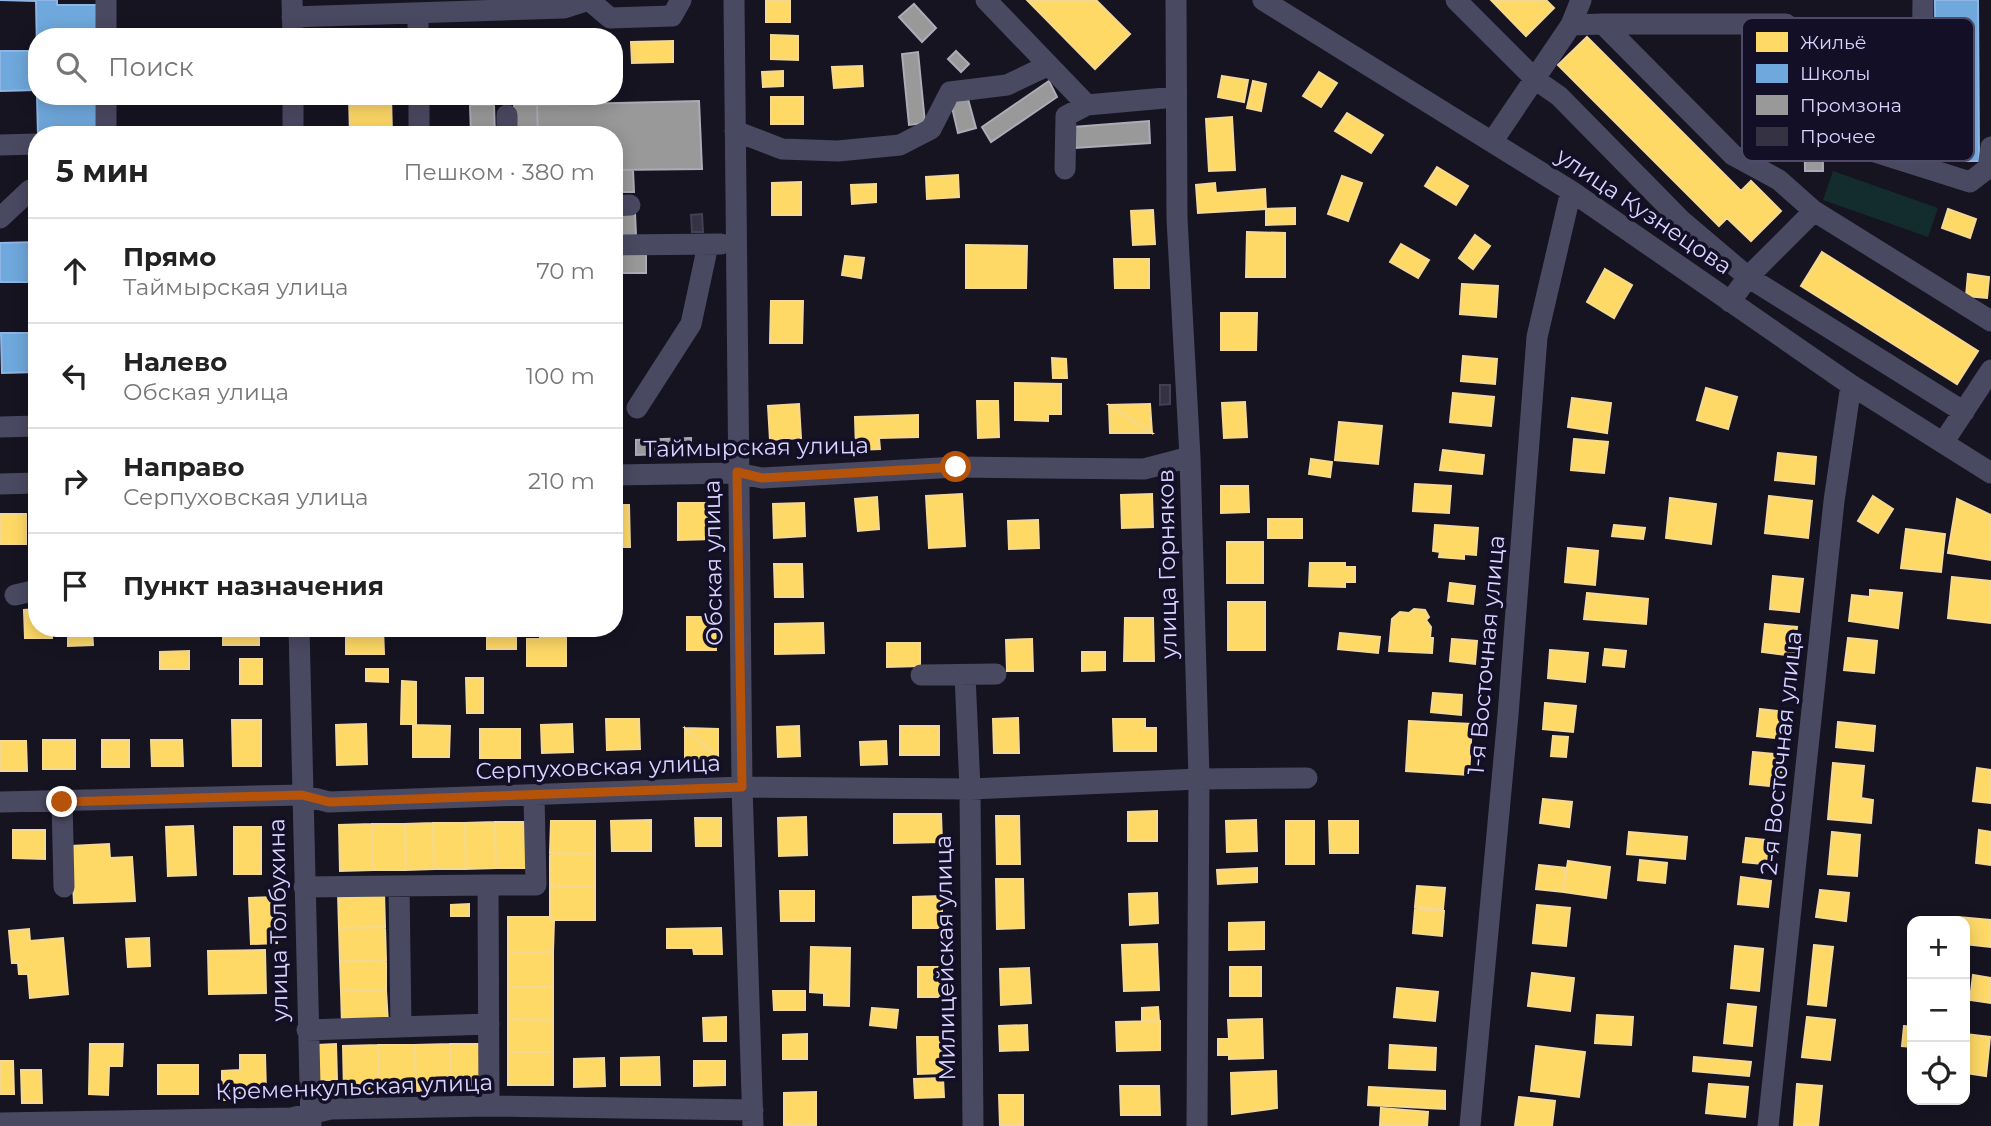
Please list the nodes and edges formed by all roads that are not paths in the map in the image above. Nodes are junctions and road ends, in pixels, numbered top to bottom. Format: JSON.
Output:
{"nodes":[{"id":1,"x":106,"y":0,"type":"edge"},
{"id":2,"x":589,"y":0,"type":"edge"},
{"id":3,"x":681,"y":0,"type":"edge"},
{"id":4,"x":734,"y":0,"type":"edge"},
{"id":5,"x":986,"y":0,"type":"edge"},
{"id":6,"x":1176,"y":0,"type":"edge"},
{"id":7,"x":1263,"y":0,"type":"edge"},
{"id":8,"x":1456,"y":0,"type":"edge"},
{"id":9,"x":1581,"y":0,"type":"edge"},
{"id":10,"x":1923,"y":0,"type":"edge"},
{"id":11,"x":418,"y":13,"type":"junction"},
{"id":12,"x":292,"y":18,"type":"edge"},
{"id":13,"x":1923,"y":18,"type":"edge"},
{"id":14,"x":1603,"y":24,"type":"junction"},
{"id":15,"x":1742,"y":24,"type":"edge"},
{"id":16,"x":1571,"y":26,"type":"junction"},
{"id":17,"x":106,"y":28,"type":"edge"},
{"id":18,"x":418,"y":28,"type":"edge"},
{"id":19,"x":1046,"y":66,"type":"junction"},
{"id":20,"x":1536,"y":80,"type":"junction"},
{"id":21,"x":1176,"y":97,"type":"junction"},
{"id":22,"x":106,"y":105,"type":"edge"},
{"id":23,"x":293,"y":105,"type":"edge"},
{"id":24,"x":419,"y":105,"type":"edge"},
{"id":25,"x":1087,"y":105,"type":"junction"},
{"id":26,"x":106,"y":126,"type":"edge"},
{"id":27,"x":293,"y":126,"type":"edge"},
{"id":28,"x":419,"y":126,"type":"edge"},
{"id":29,"x":735,"y":131,"type":"junction"},
{"id":30,"x":1492,"y":142,"type":"junction"},
{"id":31,"x":28,"y":144,"type":"edge"},
{"id":32,"x":0,"y":145,"type":"edge"},
{"id":33,"x":1991,"y":147,"type":"edge"},
{"id":34,"x":1742,"y":160,"type":"edge"},
{"id":35,"x":1744,"y":161,"type":"edge"},
{"id":36,"x":1905,"y":161,"type":"edge"},
{"id":37,"x":1921,"y":161,"type":"edge"},
{"id":38,"x":1921,"y":166,"type":"junction"},
{"id":39,"x":1065,"y":169,"type":"dead end"},
{"id":40,"x":1571,"y":191,"type":"junction"},
{"id":41,"x":28,"y":192,"type":"edge"},
{"id":42,"x":1814,"y":211,"type":"junction"},
{"id":43,"x":0,"y":218,"type":"edge"},
{"id":44,"x":737,"y":244,"type":"junction"},
{"id":45,"x":623,"y":245,"type":"edge"},
{"id":46,"x":708,"y":245,"type":"junction"},
{"id":47,"x":1748,"y":277,"type":"junction"},
{"id":48,"x":1730,"y":302,"type":"junction"},
{"id":49,"x":1991,"y":321,"type":"edge"},
{"id":50,"x":1991,"y":370,"type":"edge"},
{"id":51,"x":1851,"y":385,"type":"junction"},
{"id":52,"x":637,"y":408,"type":"dead end"},
{"id":53,"x":1964,"y":412,"type":"junction"},
{"id":54,"x":28,"y":426,"type":"edge"},
{"id":55,"x":0,"y":427,"type":"edge"},
{"id":56,"x":1943,"y":443,"type":"junction"},
{"id":57,"x":1191,"y":457,"type":"junction"},
{"id":58,"x":737,"y":472,"type":"junction"},
{"id":59,"x":1991,"y":474,"type":"edge"},
{"id":60,"x":623,"y":475,"type":"edge"},
{"id":61,"x":28,"y":483,"type":"edge"},
{"id":62,"x":0,"y":484,"type":"edge"},
{"id":63,"x":28,"y":592,"type":"edge"},
{"id":64,"x":15,"y":595,"type":"dead end"},
{"id":65,"x":299,"y":637,"type":"edge"},
{"id":66,"x":996,"y":674,"type":"dead end"},
{"id":67,"x":921,"y":675,"type":"dead end"},
{"id":68,"x":965,"y":675,"type":"junction"},
{"id":69,"x":1307,"y":778,"type":"dead end"},
{"id":70,"x":1199,"y":779,"type":"junction"},
{"id":71,"x":742,"y":787,"type":"junction"},
{"id":72,"x":970,"y":789,"type":"junction"},
{"id":73,"x":302,"y":795,"type":"junction"},
{"id":74,"x":534,"y":797,"type":"junction"},
{"id":75,"x":0,"y":802,"type":"edge"},
{"id":76,"x":62,"y":802,"type":"junction"},
{"id":77,"x":488,"y":885,"type":"junction"},
{"id":78,"x":399,"y":886,"type":"junction"},
{"id":79,"x":64,"y":887,"type":"dead end"},
{"id":80,"x":304,"y":887,"type":"junction"},
{"id":81,"x":489,"y":1024,"type":"junction"},
{"id":82,"x":401,"y":1027,"type":"junction"},
{"id":83,"x":307,"y":1030,"type":"junction"},
{"id":84,"x":489,"y":1106,"type":"junction"},
{"id":85,"x":753,"y":1118,"type":"edge"},
{"id":86,"x":311,"y":1120,"type":"edge"},
{"id":87,"x":0,"y":1122,"type":"edge"},
{"id":88,"x":973,"y":1126,"type":"edge"},
{"id":89,"x":1197,"y":1126,"type":"edge"},
{"id":90,"x":1470,"y":1126,"type":"edge"},
{"id":91,"x":1768,"y":1126,"type":"edge"}],
"edges":[{"from":1,"to":17,"type":"street"},
{"from":2,"to":3,"type":"street"},
{"from":2,"to":11,"type":"street"},
{"from":4,"to":29,"type":"street","name":"Обская улица"},
{"from":5,"to":19,"type":"street"},
{"from":6,"to":21,"type":"street","name":"улица Горняков"},
{"from":7,"to":30,"type":"street","name":"улица Кузнецова"},
{"from":8,"to":20,"type":"street"},
{"from":9,"to":16,"type":"street"},
{"from":10,"to":13,"type":"street"},
{"from":11,"to":12,"type":"street"},
{"from":11,"to":18,"type":"street"},
{"from":14,"to":15,"type":"street"},
{"from":14,"to":16,"type":"street"},
{"from":14,"to":34,"type":"street"},
{"from":16,"to":20,"type":"street"},
{"from":19,"to":25,"type":"street"},
{"from":19,"to":29,"type":"street"},
{"from":20,"to":30,"type":"street"},
{"from":20,"to":47,"type":"street"},
{"from":21,"to":25,"type":"street"},
{"from":21,"to":57,"type":"street","name":"улица Горняков"},
{"from":22,"to":26,"type":"street"},
{"from":23,"to":27,"type":"street"},
{"from":24,"to":28,"type":"street"},
{"from":25,"to":39,"type":"street"},
{"from":29,"to":44,"type":"street","name":"Обская улица"},
{"from":30,"to":40,"type":"street","name":"улица Кузнецова"},
{"from":31,"to":32,"type":"street"},
{"from":33,"to":38,"type":"street"},
{"from":35,"to":42,"type":"street"},
{"from":36,"to":38,"type":"street"},
{"from":37,"to":38,"type":"street"},
{"from":40,"to":48,"type":"street","name":"улица Кузнецова"},
{"from":40,"to":90,"type":"street","name":"1-я Восточная улица"},
{"from":41,"to":43,"type":"street"},
{"from":42,"to":47,"type":"street"},
{"from":42,"to":49,"type":"street"},
{"from":44,"to":46,"type":"street"},
{"from":44,"to":58,"type":"street","name":"Обская улица"},
{"from":45,"to":46,"type":"street"},
{"from":46,"to":52,"type":"street"},
{"from":47,"to":48,"type":"street"},
{"from":47,"to":53,"type":"street"},
{"from":48,"to":51,"type":"street","name":"улица Кузнецова"},
{"from":50,"to":53,"type":"street"},
{"from":51,"to":56,"type":"street","name":"улица Кузнецова"},
{"from":51,"to":91,"type":"street","name":"2-я Восточная улица"},
{"from":53,"to":56,"type":"street"},
{"from":54,"to":55,"type":"street"},
{"from":56,"to":59,"type":"street","name":"улица Кузнецова"},
{"from":57,"to":58,"type":"street","name":"Таймырская улица"},
{"from":57,"to":70,"type":"street","name":"улица Горняков"},
{"from":58,"to":60,"type":"street","name":"Таймырская улица"},
{"from":58,"to":71,"type":"street","name":"Обская улица"},
{"from":61,"to":62,"type":"street"},
{"from":63,"to":64,"type":"street"},
{"from":65,"to":73,"type":"street","name":"улица Толбухина"},
{"from":66,"to":68,"type":"street"},
{"from":67,"to":68,"type":"street"},
{"from":68,"to":72,"type":"street","name":"Милицейская улица"},
{"from":69,"to":70,"type":"street","name":"Серпуховская улица"},
{"from":70,"to":72,"type":"street","name":"Серпуховская улица"},
{"from":70,"to":89,"type":"street","name":"улица Горняков"},
{"from":71,"to":72,"type":"street","name":"Серпуховская улица"},
{"from":71,"to":74,"type":"street","name":"Серпуховская улица"},
{"from":71,"to":85,"type":"street","name":"Обская улица"},
{"from":72,"to":88,"type":"street","name":"Милицейская улица"},
{"from":73,"to":74,"type":"street","name":"Серпуховская улица"},
{"from":73,"to":76,"type":"street","name":"Серпуховская улица"},
{"from":73,"to":80,"type":"street","name":"улица Толбухина"},
{"from":74,"to":77,"type":"street"},
{"from":75,"to":76,"type":"street","name":"Серпуховская улица"},
{"from":76,"to":79,"type":"street"},
{"from":77,"to":78,"type":"street"},
{"from":77,"to":81,"type":"street"},
{"from":78,"to":80,"type":"street"},
{"from":78,"to":82,"type":"street"},
{"from":80,"to":83,"type":"street","name":"улица Толбухина"},
{"from":81,"to":82,"type":"street"},
{"from":81,"to":84,"type":"street"},
{"from":82,"to":83,"type":"street"},
{"from":83,"to":86,"type":"street","name":"улица Толбухина"},
{"from":84,"to":85,"type":"street","name":"Кременкульская улица"},
{"from":84,"to":86,"type":"street","name":"Кременкульская улица"},
{"from":86,"to":87,"type":"street","name":"Кременкульская улица"}]}
